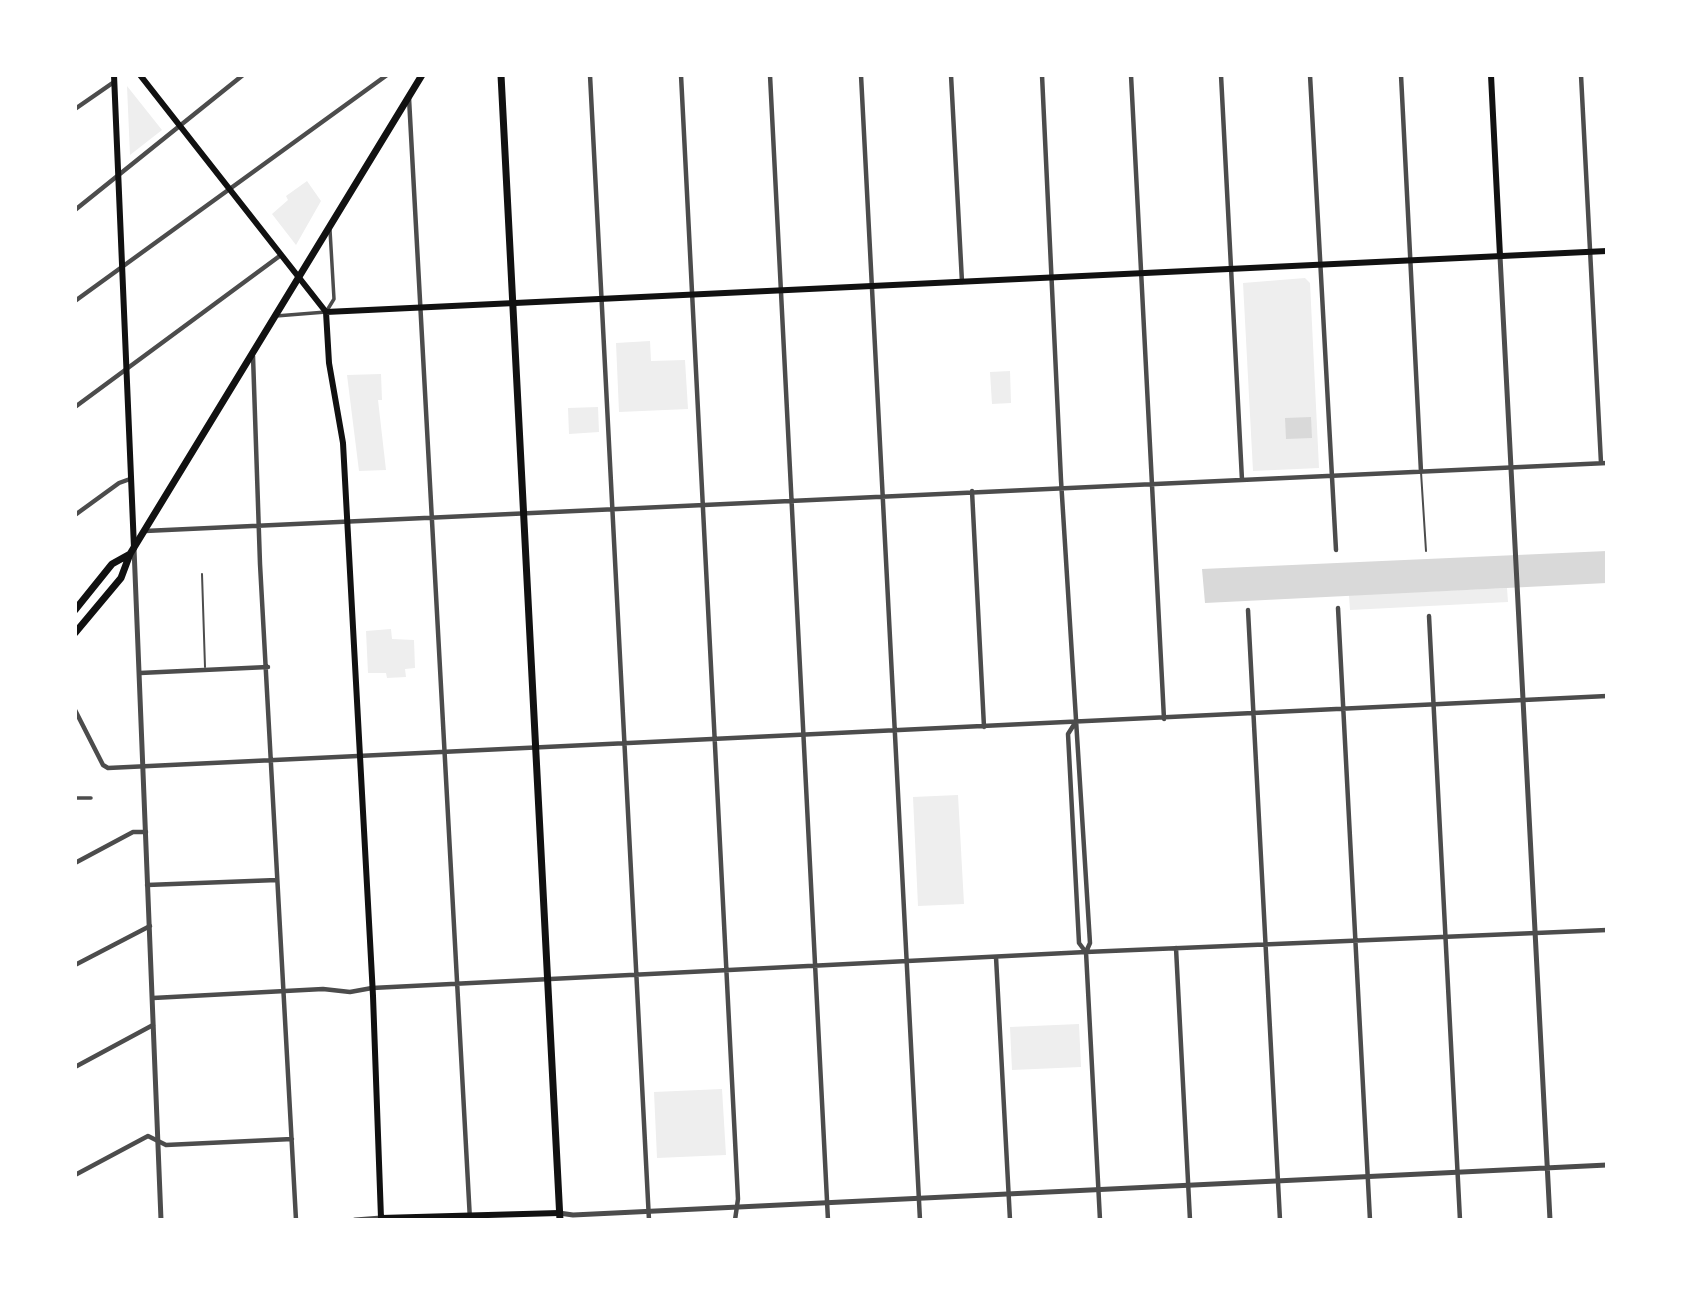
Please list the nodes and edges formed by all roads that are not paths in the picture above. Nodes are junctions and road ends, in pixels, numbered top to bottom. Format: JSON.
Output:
{"nodes":[{"id":1,"x":140,"y":75,"type":"edge"},
{"id":2,"x":243,"y":75,"type":"edge"},
{"id":3,"x":387,"y":75,"type":"edge"},
{"id":4,"x":422,"y":75,"type":"edge"},
{"id":5,"x":500,"y":75,"type":"edge"},
{"id":6,"x":590,"y":75,"type":"edge"},
{"id":7,"x":681,"y":75,"type":"edge"},
{"id":8,"x":770,"y":75,"type":"edge"},
{"id":9,"x":861,"y":75,"type":"edge"},
{"id":10,"x":951,"y":75,"type":"edge"},
{"id":11,"x":1042,"y":75,"type":"edge"},
{"id":12,"x":1130,"y":75,"type":"edge"},
{"id":13,"x":1221,"y":75,"type":"edge"},
{"id":14,"x":1310,"y":75,"type":"edge"},
{"id":15,"x":1401,"y":75,"type":"edge"},
{"id":16,"x":1490,"y":75,"type":"edge"},
{"id":17,"x":1581,"y":75,"type":"edge"},
{"id":18,"x":114,"y":78,"type":"edge"},
{"id":19,"x":409,"y":97,"type":"junction"},
{"id":20,"x":75,"y":109,"type":"edge"},
{"id":21,"x":179,"y":127,"type":"junction"},
{"id":22,"x":118,"y":176,"type":"junction"},
{"id":23,"x":230,"y":191,"type":"junction"},
{"id":24,"x":75,"y":210,"type":"edge"},
{"id":25,"x":329,"y":225,"type":"junction"},
{"id":26,"x":1607,"y":251,"type":"edge"},
{"id":27,"x":1590,"y":252,"type":"junction"},
{"id":28,"x":281,"y":255,"type":"junction"},
{"id":29,"x":1500,"y":256,"type":"junction"},
{"id":30,"x":1410,"y":260,"type":"junction"},
{"id":31,"x":1320,"y":265,"type":"junction"},
{"id":32,"x":122,"y":268,"type":"junction"},
{"id":33,"x":1231,"y":269,"type":"junction"},
{"id":34,"x":1141,"y":273,"type":"junction"},
{"id":35,"x":299,"y":278,"type":"junction"},
{"id":36,"x":1052,"y":278,"type":"junction"},
{"id":37,"x":962,"y":282,"type":"junction"},
{"id":38,"x":872,"y":286,"type":"junction"},
{"id":39,"x":781,"y":290,"type":"junction"},
{"id":40,"x":692,"y":295,"type":"junction"},
{"id":41,"x":603,"y":299,"type":"junction"},
{"id":42,"x":75,"y":300,"type":"edge"},
{"id":43,"x":513,"y":303,"type":"junction"},
{"id":44,"x":423,"y":308,"type":"junction"},
{"id":45,"x":326,"y":312,"type":"junction"},
{"id":46,"x":276,"y":316,"type":"junction"},
{"id":47,"x":253,"y":355,"type":"junction"},
{"id":48,"x":126,"y":370,"type":"junction"},
{"id":49,"x":75,"y":407,"type":"edge"},
{"id":50,"x":1604,"y":463,"type":"edge"},
{"id":51,"x":1511,"y":467,"type":"junction"},
{"id":52,"x":1421,"y":472,"type":"junction"},
{"id":53,"x":1332,"y":476,"type":"junction"},
{"id":54,"x":130,"y":479,"type":"junction"},
{"id":55,"x":1242,"y":480,"type":"junction"},
{"id":56,"x":1152,"y":484,"type":"junction"},
{"id":57,"x":1062,"y":487,"type":"junction"},
{"id":58,"x":972,"y":491,"type":"junction"},
{"id":59,"x":883,"y":496,"type":"junction"},
{"id":60,"x":793,"y":501,"type":"junction"},
{"id":61,"x":703,"y":505,"type":"junction"},
{"id":62,"x":613,"y":510,"type":"junction"},
{"id":63,"x":523,"y":514,"type":"junction"},
{"id":64,"x":75,"y":515,"type":"edge"},
{"id":65,"x":434,"y":518,"type":"junction"},
{"id":66,"x":347,"y":522,"type":"junction"},
{"id":67,"x":259,"y":526,"type":"junction"},
{"id":68,"x":145,"y":531,"type":"junction"},
{"id":69,"x":1336,"y":550,"type":"dead end"},
{"id":70,"x":132,"y":551,"type":"junction"},
{"id":71,"x":1426,"y":551,"type":"dead end"},
{"id":72,"x":202,"y":574,"type":"dead end"},
{"id":73,"x":1339,"y":608,"type":"dead end"},
{"id":74,"x":75,"y":610,"type":"edge"},
{"id":75,"x":1248,"y":610,"type":"dead end"},
{"id":76,"x":1429,"y":616,"type":"dead end"},
{"id":77,"x":75,"y":633,"type":"edge"},
{"id":78,"x":268,"y":667,"type":"junction"},
{"id":79,"x":205,"y":670,"type":"junction"},
{"id":80,"x":140,"y":673,"type":"junction"},
{"id":81,"x":1607,"y":696,"type":"edge"},
{"id":82,"x":1523,"y":700,"type":"junction"},
{"id":83,"x":1433,"y":704,"type":"junction"},
{"id":84,"x":1343,"y":709,"type":"junction"},
{"id":85,"x":75,"y":710,"type":"edge"},
{"id":86,"x":1253,"y":714,"type":"junction"},
{"id":87,"x":1164,"y":719,"type":"junction"},
{"id":88,"x":1074,"y":723,"type":"junction"},
{"id":89,"x":984,"y":728,"type":"junction"},
{"id":90,"x":895,"y":731,"type":"junction"},
{"id":91,"x":804,"y":734,"type":"junction"},
{"id":92,"x":715,"y":738,"type":"junction"},
{"id":93,"x":625,"y":743,"type":"junction"},
{"id":94,"x":535,"y":747,"type":"junction"},
{"id":95,"x":446,"y":751,"type":"junction"},
{"id":96,"x":359,"y":754,"type":"junction"},
{"id":97,"x":273,"y":759,"type":"junction"},
{"id":98,"x":143,"y":766,"type":"junction"},
{"id":99,"x":75,"y":798,"type":"edge"},
{"id":100,"x":91,"y":798,"type":"dead end"},
{"id":101,"x":146,"y":832,"type":"junction"},
{"id":102,"x":75,"y":863,"type":"edge"},
{"id":103,"x":277,"y":880,"type":"junction"},
{"id":104,"x":147,"y":885,"type":"junction"},
{"id":105,"x":150,"y":926,"type":"junction"},
{"id":106,"x":1607,"y":930,"type":"edge"},
{"id":107,"x":1535,"y":933,"type":"junction"},
{"id":108,"x":1444,"y":938,"type":"junction"},
{"id":109,"x":1355,"y":942,"type":"junction"},
{"id":110,"x":1265,"y":945,"type":"junction"},
{"id":111,"x":1176,"y":948,"type":"junction"},
{"id":112,"x":1086,"y":952,"type":"junction"},
{"id":113,"x":996,"y":957,"type":"junction"},
{"id":114,"x":907,"y":962,"type":"junction"},
{"id":115,"x":75,"y":965,"type":"edge"},
{"id":116,"x":816,"y":967,"type":"junction"},
{"id":117,"x":727,"y":972,"type":"junction"},
{"id":118,"x":637,"y":976,"type":"junction"},
{"id":119,"x":547,"y":980,"type":"junction"},
{"id":120,"x":457,"y":984,"type":"junction"},
{"id":121,"x":372,"y":988,"type":"junction"},
{"id":122,"x":283,"y":992,"type":"junction"},
{"id":123,"x":153,"y":998,"type":"junction"},
{"id":124,"x":153,"y":1026,"type":"junction"},
{"id":125,"x":75,"y":1067,"type":"edge"},
{"id":126,"x":292,"y":1139,"type":"junction"},
{"id":127,"x":158,"y":1141,"type":"junction"},
{"id":128,"x":1607,"y":1165,"type":"edge"},
{"id":129,"x":1547,"y":1168,"type":"junction"},
{"id":130,"x":1457,"y":1172,"type":"junction"},
{"id":131,"x":75,"y":1175,"type":"edge"},
{"id":132,"x":1368,"y":1176,"type":"junction"},
{"id":133,"x":1278,"y":1181,"type":"junction"},
{"id":134,"x":1188,"y":1185,"type":"junction"},
{"id":135,"x":1098,"y":1189,"type":"junction"},
{"id":136,"x":1008,"y":1193,"type":"junction"},
{"id":137,"x":919,"y":1198,"type":"junction"},
{"id":138,"x":827,"y":1201,"type":"junction"},
{"id":139,"x":737,"y":1206,"type":"junction"},
{"id":140,"x":649,"y":1210,"type":"junction"},
{"id":141,"x":560,"y":1216,"type":"edge"},
{"id":142,"x":469,"y":1218,"type":"edge"},
{"id":143,"x":381,"y":1219,"type":"edge"},
{"id":144,"x":162,"y":1220,"type":"edge"},
{"id":145,"x":296,"y":1220,"type":"edge"},
{"id":146,"x":355,"y":1220,"type":"edge"},
{"id":147,"x":649,"y":1220,"type":"edge"},
{"id":148,"x":735,"y":1220,"type":"edge"},
{"id":149,"x":828,"y":1220,"type":"edge"},
{"id":150,"x":920,"y":1220,"type":"edge"},
{"id":151,"x":1010,"y":1220,"type":"edge"},
{"id":152,"x":1100,"y":1220,"type":"edge"},
{"id":153,"x":1190,"y":1220,"type":"edge"},
{"id":154,"x":1280,"y":1220,"type":"edge"},
{"id":155,"x":1370,"y":1220,"type":"edge"},
{"id":156,"x":1460,"y":1220,"type":"edge"},
{"id":157,"x":1550,"y":1220,"type":"edge"}],
"edges":[{"from":1,"to":21,"type":"main road"},
{"from":2,"to":21,"type":"street"},
{"from":3,"to":23,"type":"street"},
{"from":4,"to":19,"type":"main road"},
{"from":5,"to":43,"type":"main road"},
{"from":6,"to":41,"type":"street"},
{"from":7,"to":40,"type":"street"},
{"from":8,"to":39,"type":"street"},
{"from":9,"to":38,"type":"street"},
{"from":10,"to":37,"type":"street"},
{"from":11,"to":36,"type":"street"},
{"from":12,"to":34,"type":"street"},
{"from":13,"to":33,"type":"street"},
{"from":14,"to":31,"type":"street"},
{"from":15,"to":30,"type":"street"},
{"from":16,"to":29,"type":"main road"},
{"from":17,"to":27,"type":"street"},
{"from":18,"to":20,"type":"street"},
{"from":18,"to":22,"type":"main road"},
{"from":19,"to":25,"type":"main road"},
{"from":19,"to":44,"type":"street"},
{"from":21,"to":22,"type":"street"},
{"from":21,"to":23,"type":"main road"},
{"from":22,"to":24,"type":"street"},
{"from":22,"to":32,"type":"main road"},
{"from":23,"to":28,"type":"main road"},
{"from":23,"to":32,"type":"street"},
{"from":25,"to":35,"type":"main road"},
{"from":25,"to":45,"type":"street"},
{"from":26,"to":27,"type":"main road"},
{"from":27,"to":29,"type":"main road"},
{"from":27,"to":50,"type":"street"},
{"from":28,"to":35,"type":"main road"},
{"from":28,"to":48,"type":"street"},
{"from":29,"to":30,"type":"main road"},
{"from":29,"to":51,"type":"street"},
{"from":30,"to":31,"type":"main road"},
{"from":30,"to":52,"type":"street"},
{"from":31,"to":33,"type":"main road"},
{"from":31,"to":53,"type":"street"},
{"from":32,"to":42,"type":"street"},
{"from":32,"to":48,"type":"main road"},
{"from":33,"to":34,"type":"main road"},
{"from":33,"to":55,"type":"street"},
{"from":34,"to":36,"type":"main road"},
{"from":34,"to":56,"type":"street"},
{"from":35,"to":45,"type":"main road"},
{"from":35,"to":46,"type":"main road"},
{"from":36,"to":37,"type":"main road"},
{"from":36,"to":57,"type":"street"},
{"from":37,"to":38,"type":"main road"},
{"from":38,"to":39,"type":"main road"},
{"from":38,"to":59,"type":"street"},
{"from":39,"to":40,"type":"main road"},
{"from":39,"to":60,"type":"street"},
{"from":40,"to":41,"type":"main road"},
{"from":40,"to":61,"type":"street"},
{"from":41,"to":43,"type":"main road"},
{"from":41,"to":62,"type":"street"},
{"from":43,"to":44,"type":"main road"},
{"from":43,"to":63,"type":"main road"},
{"from":44,"to":45,"type":"main road"},
{"from":44,"to":65,"type":"street"},
{"from":45,"to":46,"type":"street"},
{"from":45,"to":66,"type":"main road"},
{"from":46,"to":47,"type":"main road"},
{"from":47,"to":67,"type":"street"},
{"from":47,"to":68,"type":"main road"},
{"from":48,"to":49,"type":"street"},
{"from":48,"to":54,"type":"main road"},
{"from":50,"to":51,"type":"street"},
{"from":51,"to":52,"type":"street"},
{"from":51,"to":82,"type":"street"},
{"from":52,"to":53,"type":"street"},
{"from":52,"to":71,"type":"lane"},
{"from":53,"to":55,"type":"street"},
{"from":53,"to":69,"type":"street"},
{"from":54,"to":64,"type":"street"},
{"from":54,"to":70,"type":"main road"},
{"from":55,"to":56,"type":"street"},
{"from":56,"to":57,"type":"street"},
{"from":56,"to":87,"type":"street"},
{"from":57,"to":58,"type":"street"},
{"from":57,"to":88,"type":"street"},
{"from":58,"to":59,"type":"street"},
{"from":58,"to":89,"type":"street"},
{"from":59,"to":60,"type":"street"},
{"from":59,"to":90,"type":"street"},
{"from":60,"to":61,"type":"street"},
{"from":60,"to":91,"type":"street"},
{"from":61,"to":62,"type":"street"},
{"from":61,"to":92,"type":"street"},
{"from":62,"to":63,"type":"street"},
{"from":62,"to":93,"type":"street"},
{"from":63,"to":65,"type":"street"},
{"from":63,"to":94,"type":"main road"},
{"from":65,"to":66,"type":"street"},
{"from":65,"to":95,"type":"street"},
{"from":66,"to":67,"type":"street"},
{"from":66,"to":96,"type":"main road"},
{"from":67,"to":68,"type":"street"},
{"from":67,"to":78,"type":"street"},
{"from":68,"to":70,"type":"main road"},
{"from":70,"to":74,"type":"main road"},
{"from":70,"to":77,"type":"main road"},
{"from":70,"to":80,"type":"street"},
{"from":72,"to":79,"type":"lane"},
{"from":73,"to":84,"type":"street"},
{"from":75,"to":86,"type":"street"},
{"from":76,"to":83,"type":"street"},
{"from":78,"to":79,"type":"street"},
{"from":78,"to":97,"type":"street"},
{"from":79,"to":80,"type":"street"},
{"from":80,"to":98,"type":"street"},
{"from":81,"to":82,"type":"street"},
{"from":82,"to":83,"type":"street"},
{"from":82,"to":107,"type":"street"},
{"from":83,"to":84,"type":"street"},
{"from":83,"to":108,"type":"street"},
{"from":84,"to":86,"type":"street"},
{"from":84,"to":109,"type":"street"},
{"from":85,"to":98,"type":"street"},
{"from":86,"to":87,"type":"street"},
{"from":86,"to":110,"type":"street"},
{"from":87,"to":88,"type":"street"},
{"from":88,"to":89,"type":"street"},
{"from":88,"to":112,"type":"street"},
{"from":88,"to":112,"type":"street"},
{"from":89,"to":90,"type":"street"},
{"from":90,"to":91,"type":"street"},
{"from":90,"to":114,"type":"street"},
{"from":91,"to":92,"type":"street"},
{"from":91,"to":116,"type":"street"},
{"from":92,"to":93,"type":"street"},
{"from":92,"to":117,"type":"street"},
{"from":93,"to":94,"type":"street"},
{"from":93,"to":118,"type":"street"},
{"from":94,"to":95,"type":"street"},
{"from":94,"to":119,"type":"main road"},
{"from":95,"to":96,"type":"street"},
{"from":95,"to":120,"type":"street"},
{"from":96,"to":97,"type":"street"},
{"from":96,"to":121,"type":"main road"},
{"from":97,"to":98,"type":"street"},
{"from":97,"to":103,"type":"street"},
{"from":98,"to":101,"type":"street"},
{"from":99,"to":100,"type":"street"},
{"from":101,"to":102,"type":"street"},
{"from":101,"to":104,"type":"street"},
{"from":103,"to":104,"type":"street"},
{"from":103,"to":122,"type":"street"},
{"from":104,"to":105,"type":"street"},
{"from":105,"to":115,"type":"street"},
{"from":105,"to":123,"type":"street"},
{"from":106,"to":107,"type":"street"},
{"from":107,"to":108,"type":"street"},
{"from":107,"to":129,"type":"street"},
{"from":108,"to":109,"type":"street"},
{"from":108,"to":130,"type":"street"},
{"from":109,"to":110,"type":"street"},
{"from":109,"to":132,"type":"street"},
{"from":110,"to":111,"type":"street"},
{"from":110,"to":133,"type":"street"},
{"from":111,"to":112,"type":"street"},
{"from":111,"to":134,"type":"street"},
{"from":112,"to":113,"type":"street"},
{"from":112,"to":135,"type":"street"},
{"from":113,"to":114,"type":"street"},
{"from":113,"to":136,"type":"street"},
{"from":114,"to":116,"type":"street"},
{"from":114,"to":137,"type":"street"},
{"from":116,"to":117,"type":"street"},
{"from":116,"to":138,"type":"street"},
{"from":117,"to":118,"type":"street"},
{"from":117,"to":139,"type":"street"},
{"from":118,"to":119,"type":"street"},
{"from":118,"to":140,"type":"street"},
{"from":119,"to":120,"type":"street"},
{"from":119,"to":141,"type":"main road"},
{"from":120,"to":121,"type":"street"},
{"from":120,"to":142,"type":"street"},
{"from":121,"to":122,"type":"street"},
{"from":121,"to":143,"type":"main road"},
{"from":122,"to":123,"type":"street"},
{"from":122,"to":126,"type":"street"},
{"from":123,"to":124,"type":"street"},
{"from":124,"to":125,"type":"street"},
{"from":124,"to":127,"type":"street"},
{"from":126,"to":127,"type":"street"},
{"from":126,"to":145,"type":"street"},
{"from":127,"to":131,"type":"street"},
{"from":127,"to":144,"type":"street"},
{"from":128,"to":129,"type":"street"},
{"from":129,"to":130,"type":"street"},
{"from":129,"to":157,"type":"street"},
{"from":130,"to":132,"type":"street"},
{"from":130,"to":156,"type":"street"},
{"from":132,"to":133,"type":"street"},
{"from":132,"to":155,"type":"street"},
{"from":133,"to":134,"type":"street"},
{"from":133,"to":154,"type":"street"},
{"from":134,"to":135,"type":"street"},
{"from":134,"to":153,"type":"street"},
{"from":135,"to":136,"type":"street"},
{"from":135,"to":152,"type":"street"},
{"from":136,"to":137,"type":"street"},
{"from":136,"to":151,"type":"street"},
{"from":137,"to":138,"type":"street"},
{"from":137,"to":150,"type":"street"},
{"from":138,"to":139,"type":"street"},
{"from":138,"to":149,"type":"street"},
{"from":139,"to":140,"type":"street"},
{"from":139,"to":148,"type":"street"},
{"from":140,"to":141,"type":"street"},
{"from":140,"to":147,"type":"street"},
{"from":141,"to":142,"type":"main road"},
{"from":142,"to":143,"type":"main road"},
{"from":143,"to":146,"type":"street"}]}
